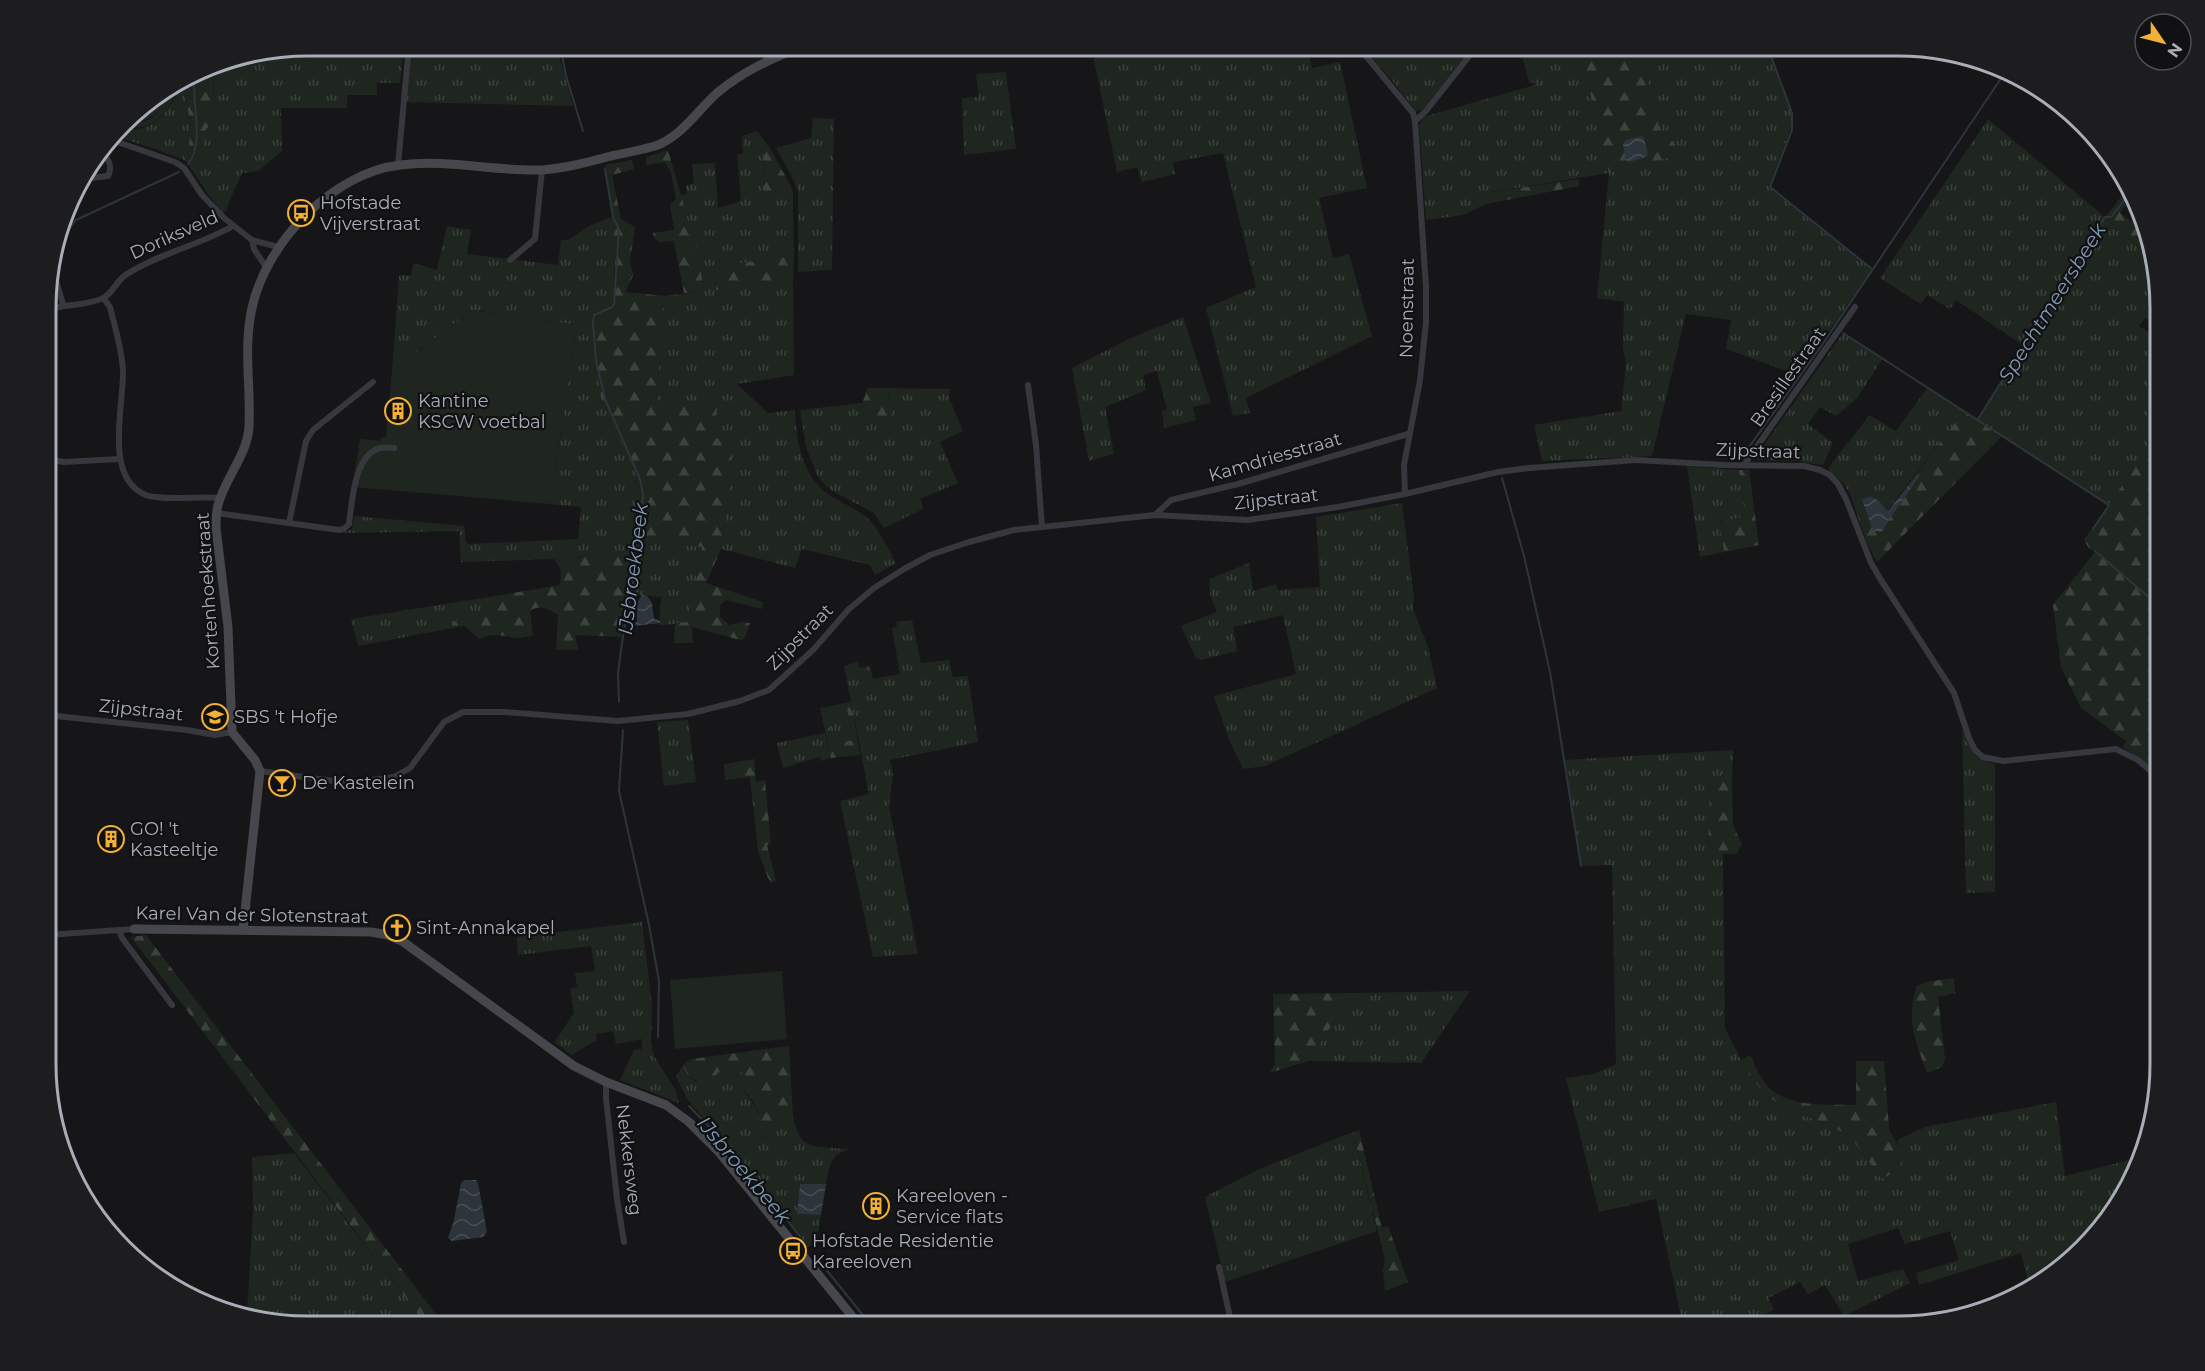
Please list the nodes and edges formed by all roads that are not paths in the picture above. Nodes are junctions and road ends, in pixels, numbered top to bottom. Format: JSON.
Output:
{"nodes":[{"id":1,"x":408,"y":56,"type":"edge"},
{"id":2,"x":779,"y":56,"type":"edge"},
{"id":3,"x":1366,"y":56,"type":"edge"},
{"id":4,"x":1469,"y":56,"type":"edge"},
{"id":5,"x":1415,"y":121,"type":"junction"},
{"id":6,"x":117,"y":142,"type":"edge"},
{"id":7,"x":106,"y":156,"type":"edge"},
{"id":8,"x":398,"y":165,"type":"junction"},
{"id":9,"x":542,"y":170,"type":"junction"},
{"id":10,"x":91,"y":178,"type":"edge"},
{"id":11,"x":233,"y":226,"type":"junction"},
{"id":12,"x":252,"y":240,"type":"junction"},
{"id":13,"x":278,"y":247,"type":"junction"},
{"id":14,"x":510,"y":260,"type":"dead end"},
{"id":15,"x":266,"y":267,"type":"junction"},
{"id":16,"x":57,"y":284,"type":"edge"},
{"id":17,"x":104,"y":299,"type":"junction"},
{"id":18,"x":63,"y":304,"type":"junction"},
{"id":19,"x":56,"y":307,"type":"edge"},
{"id":20,"x":1855,"y":307,"type":"dead end"},
{"id":21,"x":373,"y":382,"type":"dead end"},
{"id":22,"x":1028,"y":385,"type":"dead end"},
{"id":23,"x":1408,"y":434,"type":"junction"},
{"id":24,"x":394,"y":448,"type":"dead end"},
{"id":25,"x":119,"y":459,"type":"junction"},
{"id":26,"x":56,"y":461,"type":"edge"},
{"id":27,"x":1744,"y":465,"type":"junction"},
{"id":28,"x":1405,"y":494,"type":"junction"},
{"id":29,"x":220,"y":498,"type":"junction"},
{"id":30,"x":216,"y":513,"type":"junction"},
{"id":31,"x":1155,"y":515,"type":"junction"},
{"id":32,"x":290,"y":523,"type":"junction"},
{"id":33,"x":1042,"y":527,"type":"junction"},
{"id":34,"x":56,"y":716,"type":"edge"},
{"id":35,"x":232,"y":732,"type":"junction"},
{"id":36,"x":2150,"y":770,"type":"edge"},
{"id":37,"x":260,"y":771,"type":"junction"},
{"id":38,"x":134,"y":929,"type":"joint"},
{"id":39,"x":119,"y":930,"type":"junction"},
{"id":40,"x":243,"y":930,"type":"junction"},
{"id":41,"x":56,"y":934,"type":"edge"},
{"id":42,"x":172,"y":1005,"type":"dead end"},
{"id":43,"x":606,"y":1082,"type":"junction"},
{"id":44,"x":624,"y":1242,"type":"dead end"},
{"id":45,"x":1219,"y":1267,"type":"dead end"},
{"id":46,"x":852,"y":1316,"type":"edge"},
{"id":47,"x":1230,"y":1316,"type":"edge"}],
"edges":[{"from":1,"to":8,"type":"street"},
{"from":2,"to":9,"type":"street","name":"Kortenhoekstraat"},
{"from":3,"to":5,"type":"street","name":"Noenstraat"},
{"from":4,"to":5,"type":"street"},
{"from":5,"to":23,"type":"street","name":"Noenstraat"},
{"from":6,"to":11,"type":"street"},
{"from":7,"to":10,"type":"street"},
{"from":8,"to":9,"type":"street","name":"Kortenhoekstraat"},
{"from":8,"to":13,"type":"street","name":"Kortenhoekstraat"},
{"from":9,"to":14,"type":"street"},
{"from":11,"to":12,"type":"street"},
{"from":11,"to":17,"type":"street","name":"Doriksveld"},
{"from":12,"to":13,"type":"street"},
{"from":12,"to":15,"type":"street"},
{"from":13,"to":15,"type":"street","name":"Kortenhoekstraat"},
{"from":15,"to":29,"type":"street","name":"Kortenhoekstraat"},
{"from":16,"to":18,"type":"street"},
{"from":17,"to":18,"type":"street"},
{"from":17,"to":25,"type":"street"},
{"from":18,"to":19,"type":"street"},
{"from":20,"to":27,"type":"street","name":"Bresillestraat"},
{"from":21,"to":32,"type":"street"},
{"from":22,"to":33,"type":"street"},
{"from":23,"to":28,"type":"street","name":"Noenstraat"},
{"from":23,"to":31,"type":"street","name":"Kamdriesstraat"},
{"from":24,"to":32,"type":"street"},
{"from":25,"to":26,"type":"street"},
{"from":25,"to":29,"type":"street"},
{"from":27,"to":28,"type":"street","name":"Zijpstraat"},
{"from":27,"to":36,"type":"street","name":"Zijpstraat"},
{"from":28,"to":31,"type":"street","name":"Zijpstraat"},
{"from":29,"to":30,"type":"street","name":"Kortenhoekstraat"},
{"from":30,"to":32,"type":"street"},
{"from":30,"to":35,"type":"street","name":"Kortenhoekstraat"},
{"from":31,"to":33,"type":"street","name":"Zijpstraat"},
{"from":33,"to":37,"type":"street","name":"Zijpstraat"},
{"from":34,"to":35,"type":"street","name":"Zijpstraat"},
{"from":35,"to":37,"type":"street"},
{"from":37,"to":40,"type":"street"},
{"from":38,"to":39,"type":"street","name":"Karel Van der Slotenstraat"},
{"from":38,"to":40,"type":"street","name":"Karel Van der Slotenstraat"},
{"from":39,"to":41,"type":"street","name":"Karel Van der Slotenstraat"},
{"from":39,"to":42,"type":"street"},
{"from":40,"to":43,"type":"street","name":"Karel Van der Slotenstraat"},
{"from":43,"to":44,"type":"street","name":"Nekkersweg"},
{"from":43,"to":46,"type":"street","name":"Karel Van der Slotenstraat"},
{"from":45,"to":47,"type":"street"}]}
